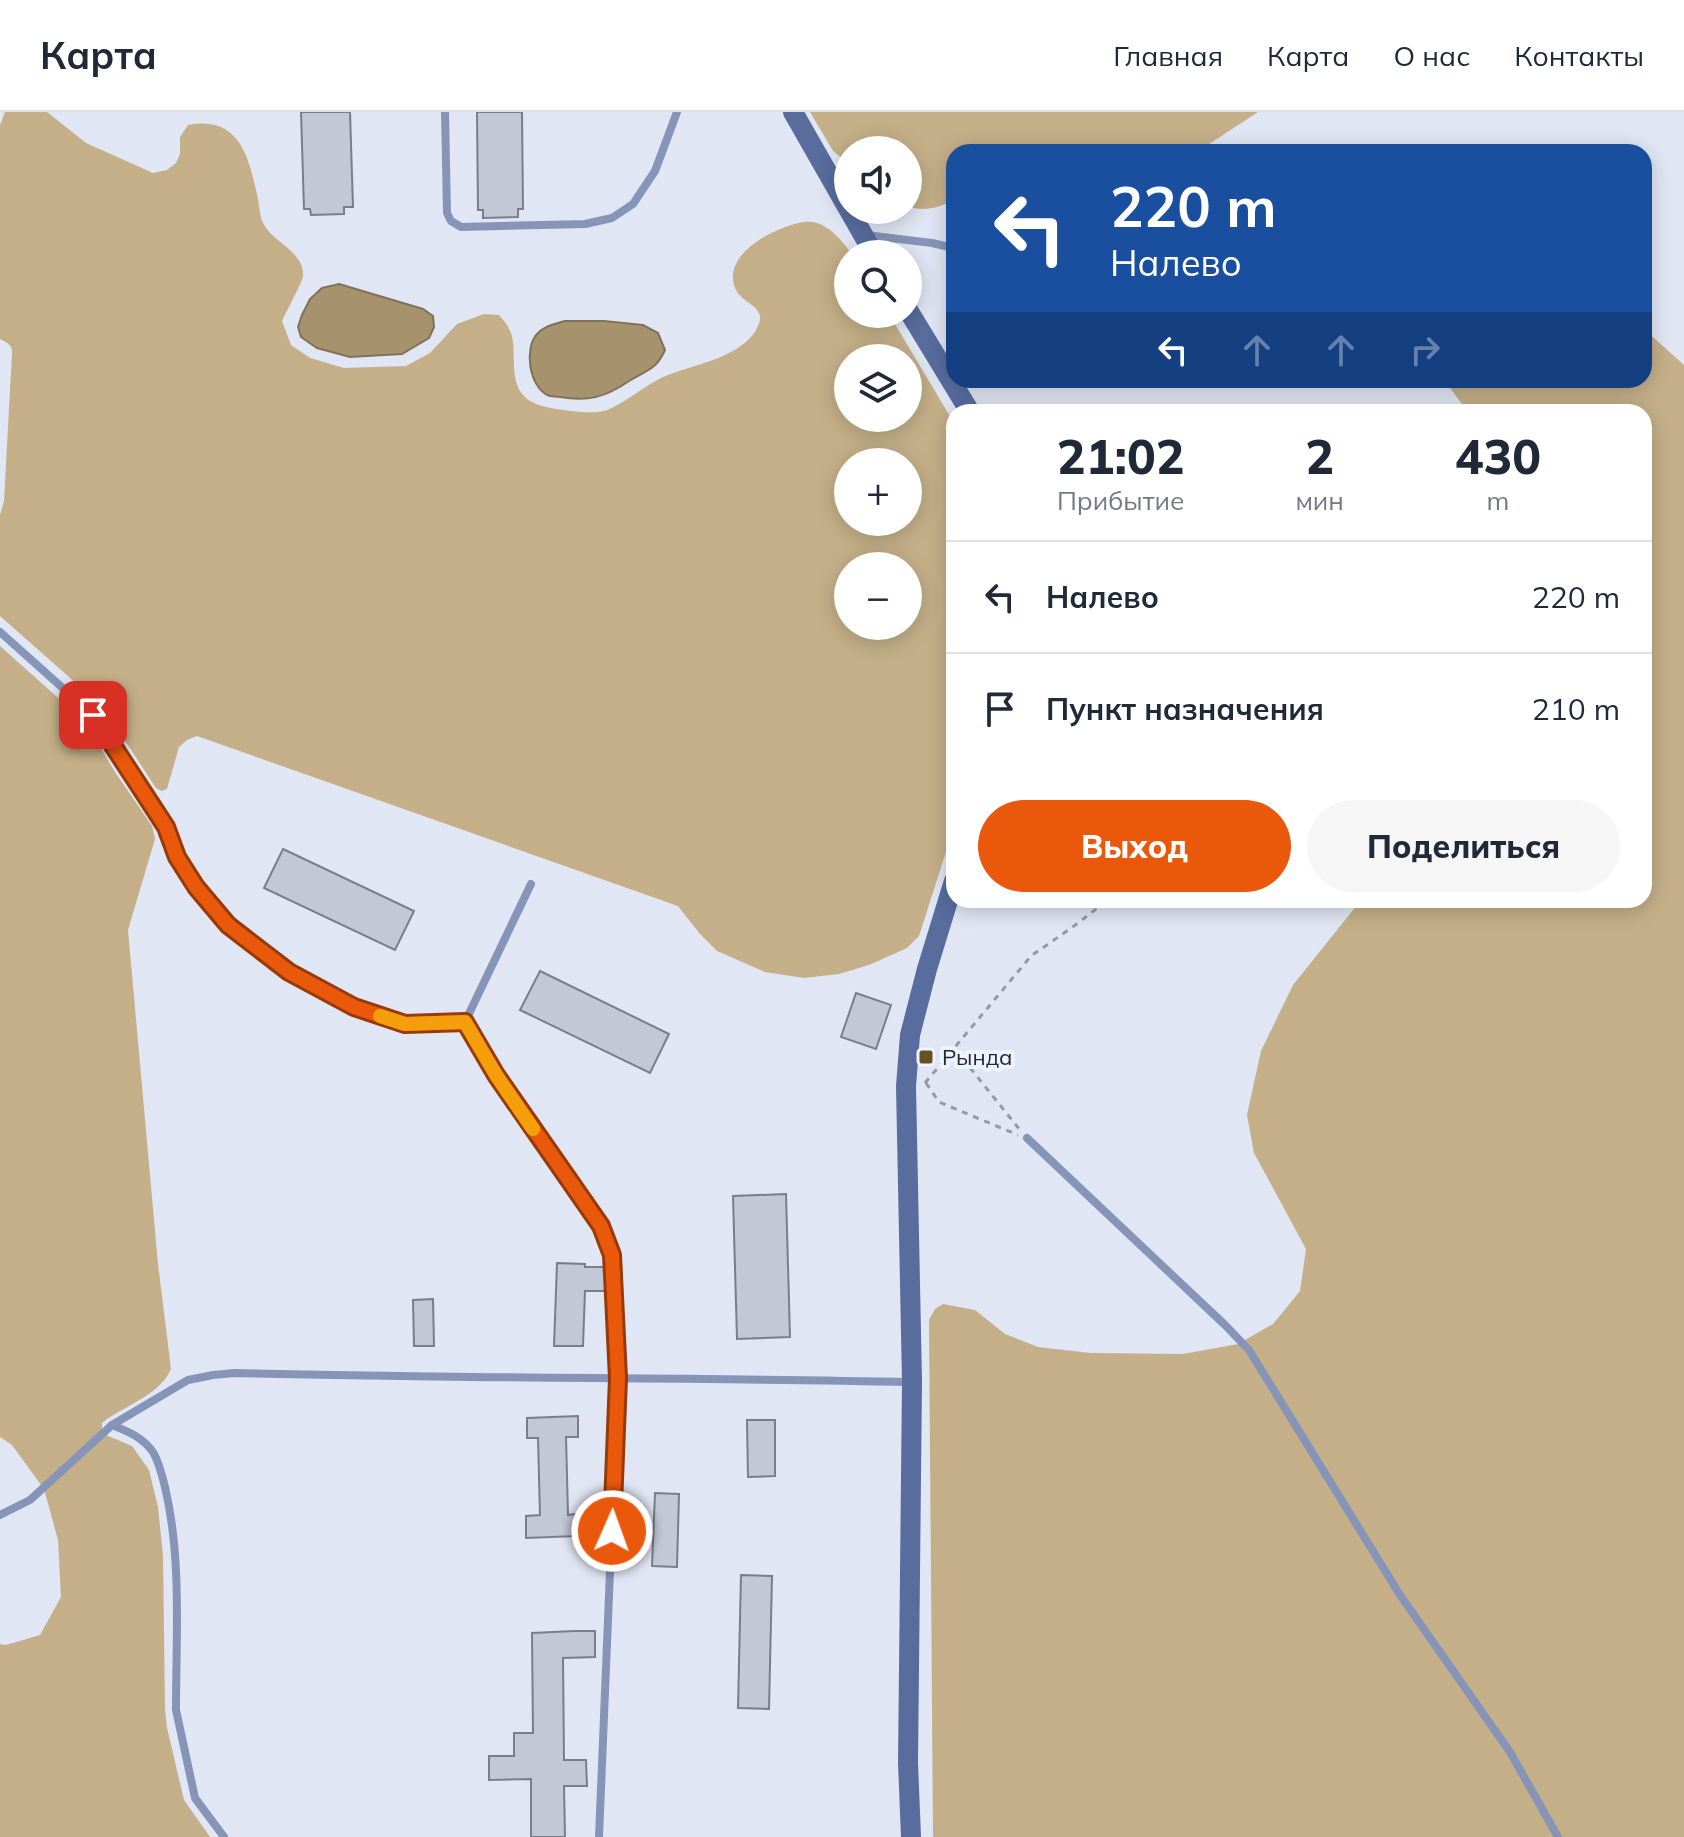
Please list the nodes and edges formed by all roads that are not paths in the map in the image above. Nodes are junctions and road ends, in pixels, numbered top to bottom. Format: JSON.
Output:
{"nodes":[{"id":1,"x":445,"y":112,"type":"edge"},
{"id":2,"x":677,"y":112,"type":"edge"},
{"id":3,"x":793,"y":112,"type":"edge"},
{"id":4,"x":862,"y":234,"type":"junction"},
{"id":5,"x":866,"y":240,"type":"edge"},
{"id":6,"x":946,"y":246,"type":"edge"},
{"id":7,"x":919,"y":328,"type":"edge"},
{"id":8,"x":946,"y":373,"type":"edge"},
{"id":9,"x":0,"y":632,"type":"edge"},
{"id":10,"x":531,"y":884,"type":"dead end"},
{"id":11,"x":946,"y":907,"type":"edge"},
{"id":12,"x":465,"y":1022,"type":"junction"},
{"id":13,"x":1027,"y":1138,"type":"road end"},
{"id":14,"x":618,"y":1378,"type":"junction"},
{"id":15,"x":912,"y":1382,"type":"junction"},
{"id":16,"x":112,"y":1425,"type":"junction"},
{"id":17,"x":0,"y":1515,"type":"edge"},
{"id":18,"x":224,"y":1837,"type":"edge"},
{"id":19,"x":599,"y":1837,"type":"edge"},
{"id":20,"x":911,"y":1837,"type":"edge"},
{"id":21,"x":1558,"y":1837,"type":"edge"}],
"edges":[{"from":1,"to":2,"type":"lane"},
{"from":3,"to":4,"type":"main road"},
{"from":4,"to":5,"type":"main road"},
{"from":4,"to":6,"type":"lane"},
{"from":7,"to":8,"type":"main road"},
{"from":9,"to":12,"type":"lane"},
{"from":10,"to":12,"type":"lane"},
{"from":11,"to":15,"type":"main road"},
{"from":12,"to":14,"type":"lane"},
{"from":13,"to":21,"type":"lane"},
{"from":14,"to":15,"type":"lane"},
{"from":14,"to":16,"type":"lane"},
{"from":14,"to":19,"type":"lane"},
{"from":15,"to":20,"type":"main road"},
{"from":16,"to":17,"type":"lane"},
{"from":16,"to":18,"type":"lane"}]}
